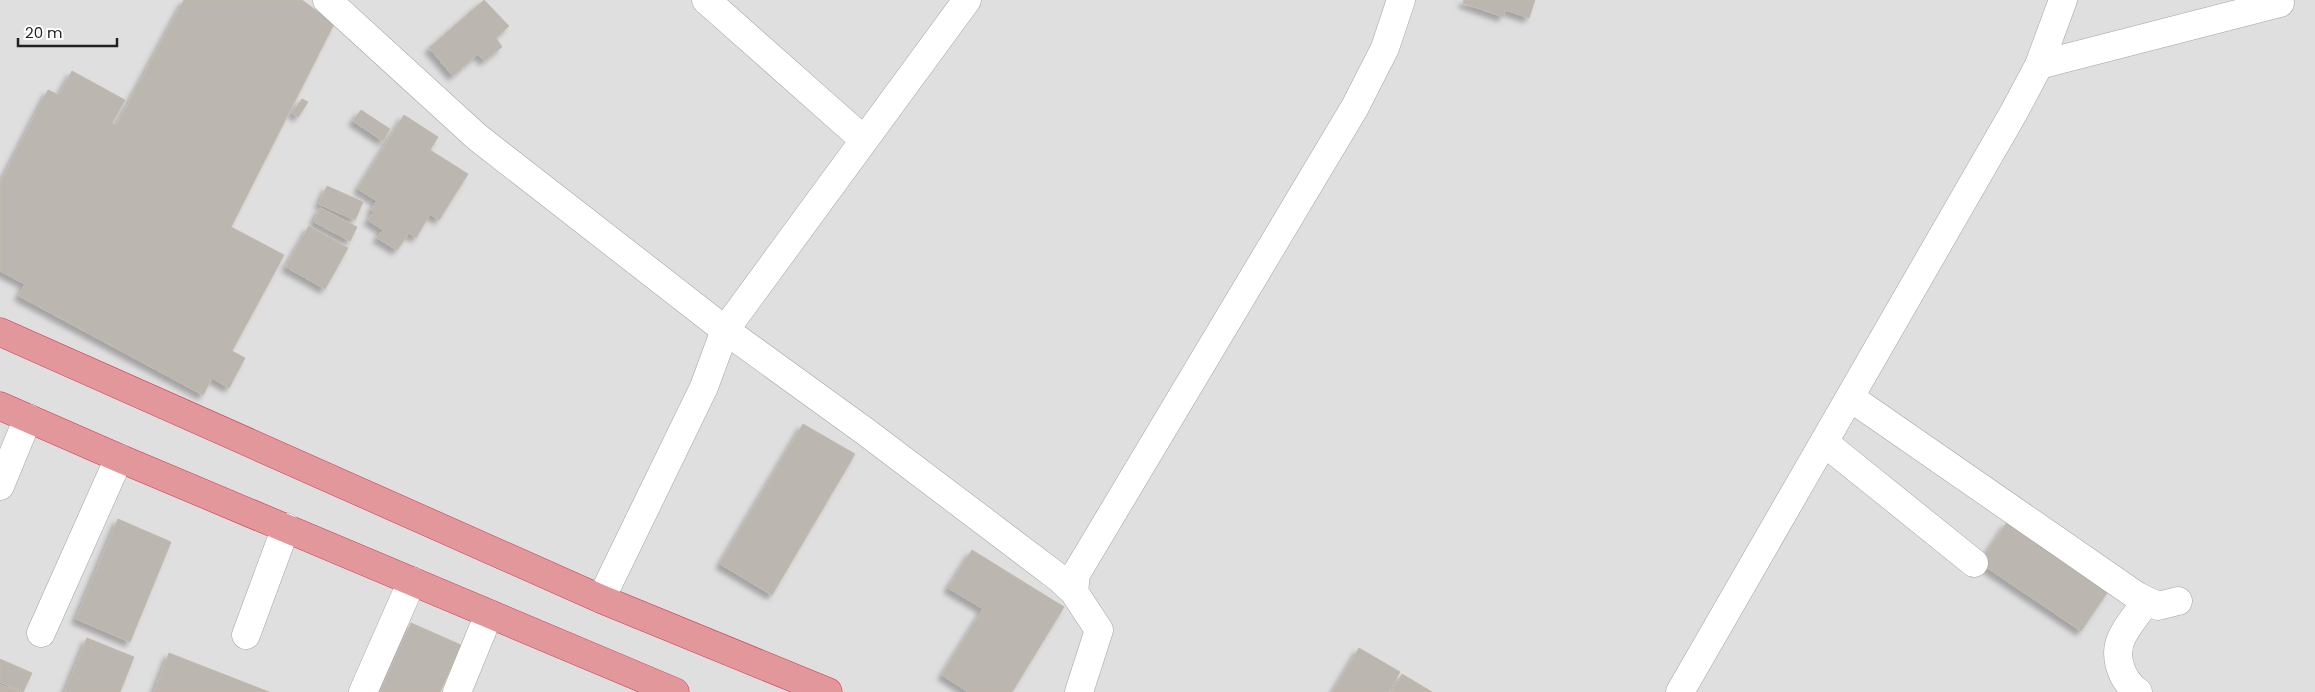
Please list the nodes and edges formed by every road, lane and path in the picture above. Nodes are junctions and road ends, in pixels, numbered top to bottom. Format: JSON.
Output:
{"nodes":[{"id":1,"x":326,"y":0,"type":"edge"},
{"id":2,"x":706,"y":0,"type":"edge"},
{"id":3,"x":967,"y":0,"type":"edge"},
{"id":4,"x":1401,"y":0,"type":"edge"},
{"id":5,"x":2063,"y":0,"type":"edge"},
{"id":6,"x":2280,"y":2,"type":"dead end"},
{"id":7,"x":2039,"y":65,"type":"junction"},
{"id":8,"x":864,"y":140,"type":"junction"},
{"id":9,"x":725,"y":330,"type":"junction"},
{"id":10,"x":0,"y":332,"type":"edge"},
{"id":11,"x":1851,"y":398,"type":"junction"},
{"id":12,"x":0,"y":406,"type":"edge"},
{"id":13,"x":28,"y":418,"type":"junction"},
{"id":14,"x":1825,"y":443,"type":"junction"},
{"id":15,"x":119,"y":458,"type":"junction"},
{"id":16,"x":0,"y":486,"type":"edge"},
{"id":17,"x":286,"y":527,"type":"junction"},
{"id":18,"x":1974,"y":563,"type":"dead end"},
{"id":19,"x":412,"y":581,"type":"junction"},
{"id":20,"x":1074,"y":592,"type":"junction"},
{"id":21,"x":601,"y":599,"type":"junction"},
{"id":22,"x":2178,"y":601,"type":"dead end"},
{"id":23,"x":2146,"y":602,"type":"junction"},
{"id":24,"x":489,"y":614,"type":"junction"},
{"id":25,"x":41,"y":633,"type":"dead end"},
{"id":26,"x":246,"y":636,"type":"dead end"},
{"id":27,"x":363,"y":692,"type":"edge"},
{"id":28,"x":458,"y":692,"type":"edge"},
{"id":29,"x":675,"y":692,"type":"edge"},
{"id":30,"x":828,"y":692,"type":"edge"},
{"id":31,"x":1079,"y":692,"type":"edge"},
{"id":32,"x":1680,"y":692,"type":"edge"},
{"id":33,"x":2138,"y":692,"type":"edge"}],
"edges":[{"from":1,"to":9,"type":"street"},
{"from":2,"to":8,"type":"street"},
{"from":3,"to":8,"type":"street"},
{"from":4,"to":20,"type":"street"},
{"from":5,"to":7,"type":"street"},
{"from":6,"to":7,"type":"street"},
{"from":7,"to":11,"type":"street"},
{"from":8,"to":9,"type":"street"},
{"from":9,"to":20,"type":"street"},
{"from":9,"to":21,"type":"street"},
{"from":10,"to":21,"type":"highway"},
{"from":11,"to":14,"type":"street"},
{"from":11,"to":23,"type":"street"},
{"from":12,"to":13,"type":"highway"},
{"from":13,"to":15,"type":"highway"},
{"from":13,"to":16,"type":"street"},
{"from":14,"to":18,"type":"street"},
{"from":14,"to":32,"type":"street"},
{"from":15,"to":17,"type":"highway"},
{"from":15,"to":25,"type":"street"},
{"from":17,"to":19,"type":"highway"},
{"from":17,"to":26,"type":"street"},
{"from":19,"to":24,"type":"highway"},
{"from":19,"to":27,"type":"street"},
{"from":20,"to":31,"type":"street"},
{"from":21,"to":30,"type":"highway"},
{"from":22,"to":23,"type":"street"},
{"from":23,"to":33,"type":"street"},
{"from":24,"to":28,"type":"street"},
{"from":24,"to":29,"type":"highway"}]}
